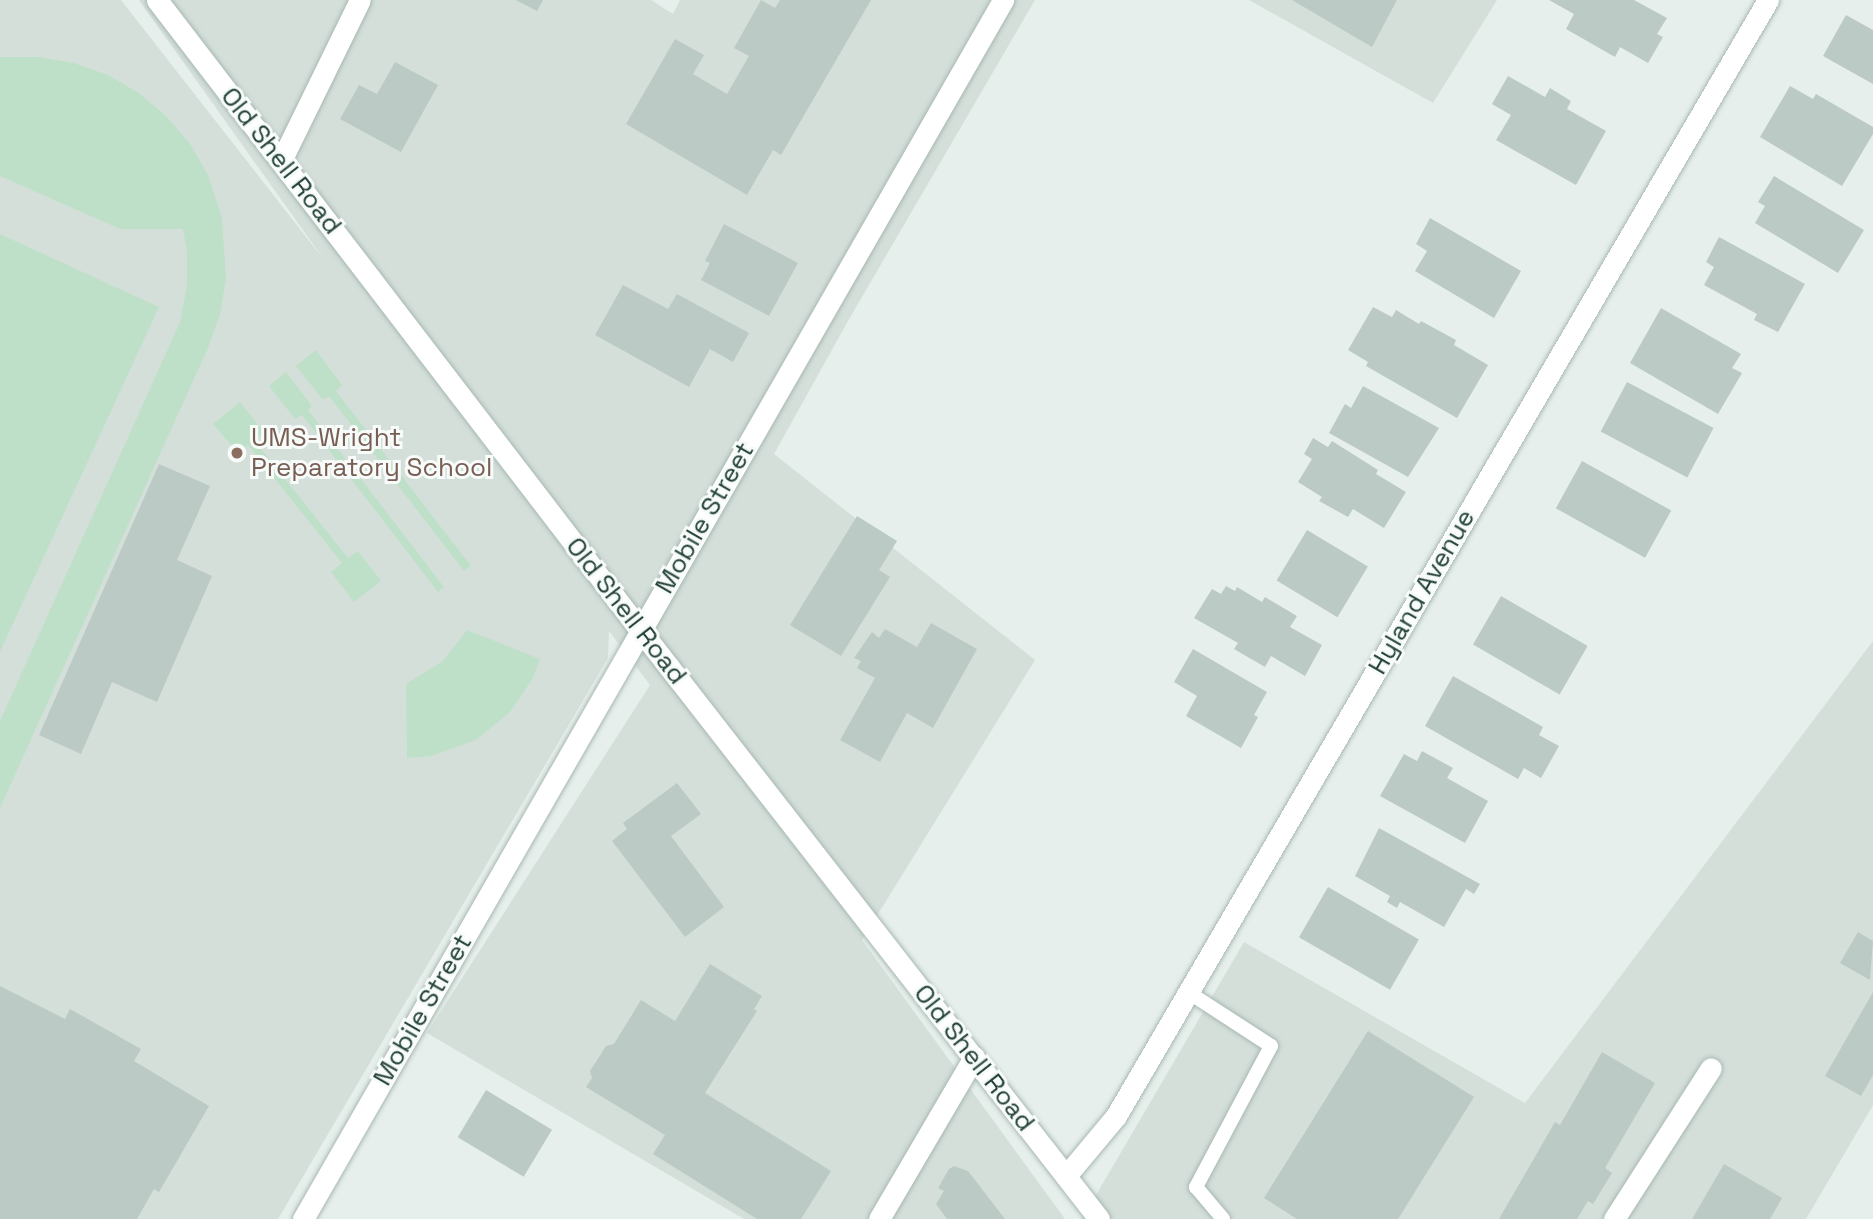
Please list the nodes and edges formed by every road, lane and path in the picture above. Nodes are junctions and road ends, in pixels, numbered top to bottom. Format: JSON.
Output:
{"nodes":[{"id":1,"x":157,"y":0,"type":"edge"},
{"id":2,"x":360,"y":0,"type":"edge"},
{"id":3,"x":1003,"y":0,"type":"edge"},
{"id":4,"x":1768,"y":0,"type":"edge"},
{"id":5,"x":281,"y":161,"type":"junction"},
{"id":6,"x":640,"y":631,"type":"junction"},
{"id":7,"x":1188,"y":992,"type":"junction"},
{"id":8,"x":974,"y":1058,"type":"junction"},
{"id":9,"x":1711,"y":1068,"type":"dead end"},
{"id":10,"x":1066,"y":1176,"type":"junction"},
{"id":11,"x":303,"y":1219,"type":"edge"},
{"id":12,"x":879,"y":1219,"type":"edge"},
{"id":13,"x":1099,"y":1219,"type":"edge"},
{"id":14,"x":1223,"y":1219,"type":"edge"},
{"id":15,"x":1614,"y":1219,"type":"edge"}],
"edges":[{"from":1,"to":5,"type":"street","name":"Old Shell Road"},
{"from":2,"to":5,"type":"street"},
{"from":3,"to":6,"type":"street","name":"Mobile Street"},
{"from":4,"to":7,"type":"street","name":"Hyland Avenue"},
{"from":5,"to":6,"type":"street","name":"Old Shell Road"},
{"from":6,"to":8,"type":"street","name":"Old Shell Road"},
{"from":6,"to":11,"type":"street","name":"Mobile Street"},
{"from":7,"to":10,"type":"street","name":"Hyland Avenue"},
{"from":7,"to":14,"type":"lane"},
{"from":8,"to":10,"type":"street","name":"Old Shell Road"},
{"from":8,"to":12,"type":"street"},
{"from":9,"to":15,"type":"street"},
{"from":10,"to":13,"type":"street","name":"Old Shell Road"}]}
